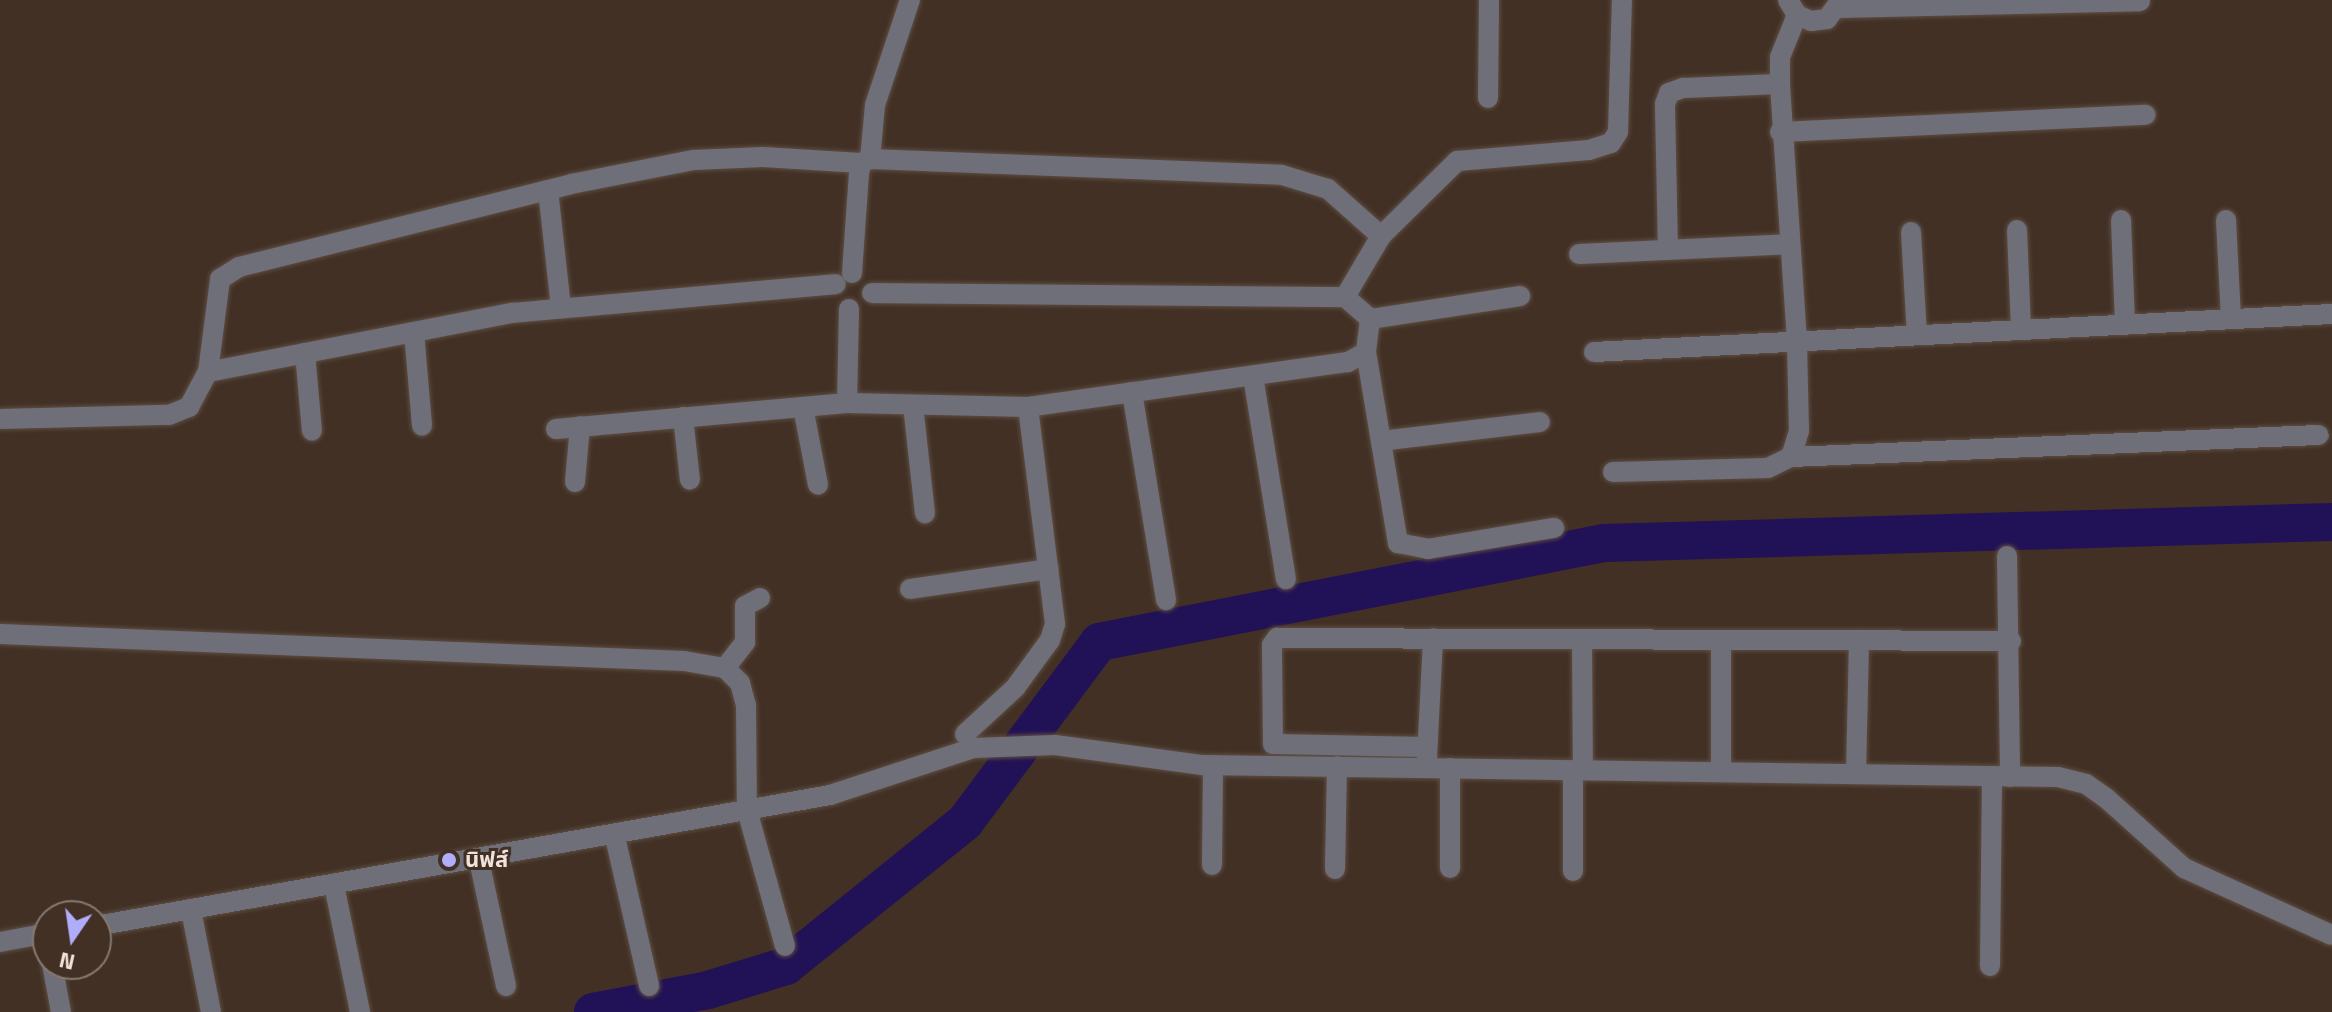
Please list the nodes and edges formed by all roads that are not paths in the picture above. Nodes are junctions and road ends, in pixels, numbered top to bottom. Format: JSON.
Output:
{"nodes":[{"id":1,"x":910,"y":0,"type":"edge"},
{"id":2,"x":1489,"y":0,"type":"edge"},
{"id":3,"x":1622,"y":0,"type":"edge"},
{"id":4,"x":2140,"y":1,"type":"edge"},
{"id":5,"x":1840,"y":4,"type":"edge"},
{"id":6,"x":1792,"y":8,"type":"edge"},
{"id":7,"x":1780,"y":84,"type":"junction"},
{"id":8,"x":1488,"y":98,"type":"dead end"},
{"id":9,"x":2146,"y":115,"type":"dead end"},
{"id":10,"x":1780,"y":132,"type":"junction"},
{"id":11,"x":866,"y":161,"type":"junction"},
{"id":12,"x":548,"y":190,"type":"junction"},
{"id":13,"x":2121,"y":220,"type":"dead end"},
{"id":14,"x":2226,"y":220,"type":"dead end"},
{"id":15,"x":2017,"y":230,"type":"dead end"},
{"id":16,"x":1911,"y":232,"type":"dead end"},
{"id":17,"x":1381,"y":236,"type":"junction"},
{"id":18,"x":1789,"y":244,"type":"junction"},
{"id":19,"x":1668,"y":250,"type":"junction"},
{"id":20,"x":1579,"y":254,"type":"dead end"},
{"id":21,"x":844,"y":279,"type":"junction"},
{"id":22,"x":872,"y":293,"type":"junction"},
{"id":23,"x":1520,"y":296,"type":"dead end"},
{"id":24,"x":1345,"y":297,"type":"junction"},
{"id":25,"x":561,"y":308,"type":"junction"},
{"id":26,"x":849,"y":309,"type":"junction"},
{"id":27,"x":2332,"y":314,"type":"edge"},
{"id":28,"x":1370,"y":319,"type":"junction"},
{"id":29,"x":2231,"y":319,"type":"junction"},
{"id":30,"x":2125,"y":325,"type":"junction"},
{"id":31,"x":2021,"y":330,"type":"junction"},
{"id":32,"x":414,"y":332,"type":"junction"},
{"id":33,"x":1917,"y":335,"type":"junction"},
{"id":34,"x":1797,"y":341,"type":"junction"},
{"id":35,"x":1366,"y":352,"type":"junction"},
{"id":36,"x":1594,"y":352,"type":"dead end"},
{"id":37,"x":305,"y":353,"type":"junction"},
{"id":38,"x":208,"y":372,"type":"junction"},
{"id":39,"x":1253,"y":376,"type":"junction"},
{"id":40,"x":1132,"y":392,"type":"junction"},
{"id":41,"x":847,"y":403,"type":"junction"},
{"id":42,"x":913,"y":405,"type":"junction"},
{"id":43,"x":803,"y":407,"type":"junction"},
{"id":44,"x":1028,"y":407,"type":"junction"},
{"id":45,"x":683,"y":417,"type":"junction"},
{"id":46,"x":0,"y":419,"type":"edge"},
{"id":47,"x":1540,"y":422,"type":"dead end"},
{"id":48,"x":422,"y":426,"type":"dead end"},
{"id":49,"x":580,"y":426,"type":"junction"},
{"id":50,"x":556,"y":429,"type":"dead end"},
{"id":51,"x":312,"y":431,"type":"dead end"},
{"id":52,"x":2319,"y":435,"type":"dead end"},
{"id":53,"x":1381,"y":441,"type":"junction"},
{"id":54,"x":1791,"y":457,"type":"junction"},
{"id":55,"x":1613,"y":472,"type":"dead end"},
{"id":56,"x":690,"y":480,"type":"dead end"},
{"id":57,"x":575,"y":482,"type":"dead end"},
{"id":58,"x":818,"y":485,"type":"dead end"},
{"id":59,"x":925,"y":513,"type":"dead end"},
{"id":60,"x":1554,"y":528,"type":"dead end"},
{"id":61,"x":2007,"y":556,"type":"dead end"},
{"id":62,"x":1049,"y":569,"type":"junction"},
{"id":63,"x":1286,"y":579,"type":"dead end"},
{"id":64,"x":910,"y":589,"type":"dead end"},
{"id":65,"x":760,"y":598,"type":"dead end"},
{"id":66,"x":1166,"y":600,"type":"dead end"},
{"id":67,"x":0,"y":634,"type":"edge"},
{"id":68,"x":1433,"y":638,"type":"junction"},
{"id":69,"x":1582,"y":639,"type":"junction"},
{"id":70,"x":1721,"y":640,"type":"junction"},
{"id":71,"x":1859,"y":640,"type":"junction"},
{"id":72,"x":2011,"y":641,"type":"junction"},
{"id":73,"x":725,"y":668,"type":"junction"},
{"id":74,"x":969,"y":741,"type":"junction"},
{"id":75,"x":1427,"y":758,"type":"junction"},
{"id":76,"x":1213,"y":765,"type":"junction"},
{"id":77,"x":1337,"y":766,"type":"junction"},
{"id":78,"x":1450,"y":768,"type":"junction"},
{"id":79,"x":1578,"y":770,"type":"junction"},
{"id":80,"x":1721,"y":772,"type":"junction"},
{"id":81,"x":1856,"y":774,"type":"junction"},
{"id":82,"x":2001,"y":776,"type":"junction"},
{"id":83,"x":747,"y":810,"type":"junction"},
{"id":84,"x":615,"y":837,"type":"junction"},
{"id":85,"x":479,"y":860,"type":"junction"},
{"id":86,"x":1212,"y":865,"type":"dead end"},
{"id":87,"x":1450,"y":868,"type":"dead end"},
{"id":88,"x":1335,"y":869,"type":"dead end"},
{"id":89,"x":1573,"y":871,"type":"dead end"},
{"id":90,"x":334,"y":885,"type":"junction"},
{"id":91,"x":191,"y":910,"type":"junction"},
{"id":92,"x":112,"y":923,"type":"edge"},
{"id":93,"x":2332,"y":935,"type":"edge"},
{"id":94,"x":32,"y":938,"type":"edge"},
{"id":95,"x":0,"y":942,"type":"edge"},
{"id":96,"x":785,"y":946,"type":"dead end"},
{"id":97,"x":1990,"y":966,"type":"dead end"},
{"id":98,"x":55,"y":980,"type":"edge"},
{"id":99,"x":506,"y":986,"type":"dead end"},
{"id":100,"x":649,"y":986,"type":"dead end"},
{"id":101,"x":61,"y":1012,"type":"edge"},
{"id":102,"x":211,"y":1012,"type":"edge"},
{"id":103,"x":360,"y":1012,"type":"edge"}],
"edges":[{"from":1,"to":11,"type":"street"},
{"from":2,"to":8,"type":"street"},
{"from":3,"to":17,"type":"street"},
{"from":4,"to":5,"type":"street"},
{"from":5,"to":6,"type":"street"},
{"from":6,"to":7,"type":"street"},
{"from":7,"to":10,"type":"street"},
{"from":7,"to":19,"type":"street"},
{"from":9,"to":10,"type":"street"},
{"from":10,"to":18,"type":"street"},
{"from":11,"to":12,"type":"street"},
{"from":11,"to":17,"type":"street"},
{"from":11,"to":21,"type":"street"},
{"from":12,"to":25,"type":"street"},
{"from":12,"to":38,"type":"street"},
{"from":13,"to":30,"type":"street"},
{"from":14,"to":29,"type":"street"},
{"from":15,"to":31,"type":"street"},
{"from":16,"to":33,"type":"street"},
{"from":17,"to":24,"type":"street"},
{"from":18,"to":19,"type":"street"},
{"from":18,"to":34,"type":"street"},
{"from":19,"to":20,"type":"street"},
{"from":21,"to":22,"type":"street"},
{"from":21,"to":25,"type":"street"},
{"from":21,"to":26,"type":"street"},
{"from":22,"to":24,"type":"street"},
{"from":22,"to":26,"type":"street"},
{"from":23,"to":28,"type":"street"},
{"from":24,"to":28,"type":"street"},
{"from":25,"to":32,"type":"street"},
{"from":26,"to":41,"type":"street"},
{"from":27,"to":29,"type":"street"},
{"from":28,"to":35,"type":"street"},
{"from":29,"to":30,"type":"street"},
{"from":30,"to":31,"type":"street"},
{"from":31,"to":33,"type":"street"},
{"from":32,"to":37,"type":"street"},
{"from":32,"to":48,"type":"street"},
{"from":33,"to":34,"type":"street"},
{"from":34,"to":36,"type":"street"},
{"from":34,"to":54,"type":"street"},
{"from":35,"to":39,"type":"street"},
{"from":35,"to":53,"type":"street"},
{"from":37,"to":38,"type":"street"},
{"from":37,"to":51,"type":"street"},
{"from":38,"to":46,"type":"street"},
{"from":39,"to":40,"type":"street"},
{"from":39,"to":63,"type":"street"},
{"from":40,"to":44,"type":"street"},
{"from":40,"to":66,"type":"street"},
{"from":41,"to":42,"type":"street"},
{"from":41,"to":43,"type":"street"},
{"from":42,"to":44,"type":"street"},
{"from":42,"to":59,"type":"street"},
{"from":43,"to":45,"type":"street"},
{"from":43,"to":58,"type":"street"},
{"from":44,"to":62,"type":"street"},
{"from":45,"to":49,"type":"street"},
{"from":45,"to":56,"type":"street"},
{"from":47,"to":53,"type":"street"},
{"from":49,"to":50,"type":"street"},
{"from":49,"to":57,"type":"street"},
{"from":52,"to":54,"type":"street"},
{"from":53,"to":60,"type":"street"},
{"from":54,"to":55,"type":"street"},
{"from":61,"to":72,"type":"street"},
{"from":62,"to":64,"type":"street"},
{"from":62,"to":74,"type":"street"},
{"from":65,"to":73,"type":"street"},
{"from":67,"to":73,"type":"street"},
{"from":68,"to":69,"type":"street"},
{"from":68,"to":75,"type":"street"},
{"from":68,"to":75,"type":"street"},
{"from":69,"to":70,"type":"street"},
{"from":69,"to":79,"type":"street"},
{"from":70,"to":71,"type":"street"},
{"from":70,"to":80,"type":"street"},
{"from":71,"to":72,"type":"street"},
{"from":71,"to":81,"type":"street"},
{"from":72,"to":82,"type":"street"},
{"from":73,"to":83,"type":"street"},
{"from":74,"to":76,"type":"street"},
{"from":74,"to":83,"type":"street"},
{"from":75,"to":77,"type":"street"},
{"from":75,"to":78,"type":"street"},
{"from":76,"to":77,"type":"street"},
{"from":76,"to":86,"type":"street"},
{"from":77,"to":88,"type":"street"},
{"from":78,"to":79,"type":"street"},
{"from":78,"to":87,"type":"street"},
{"from":79,"to":80,"type":"street"},
{"from":79,"to":89,"type":"street"},
{"from":80,"to":81,"type":"street"},
{"from":81,"to":82,"type":"street"},
{"from":82,"to":93,"type":"street"},
{"from":82,"to":97,"type":"street"},
{"from":83,"to":84,"type":"street"},
{"from":83,"to":96,"type":"street"},
{"from":84,"to":85,"type":"street"},
{"from":84,"to":100,"type":"street"},
{"from":85,"to":90,"type":"street"},
{"from":85,"to":99,"type":"street"},
{"from":90,"to":91,"type":"street"},
{"from":90,"to":103,"type":"street"},
{"from":91,"to":92,"type":"street"},
{"from":91,"to":102,"type":"street"},
{"from":94,"to":95,"type":"street"},
{"from":98,"to":101,"type":"street"}]}
